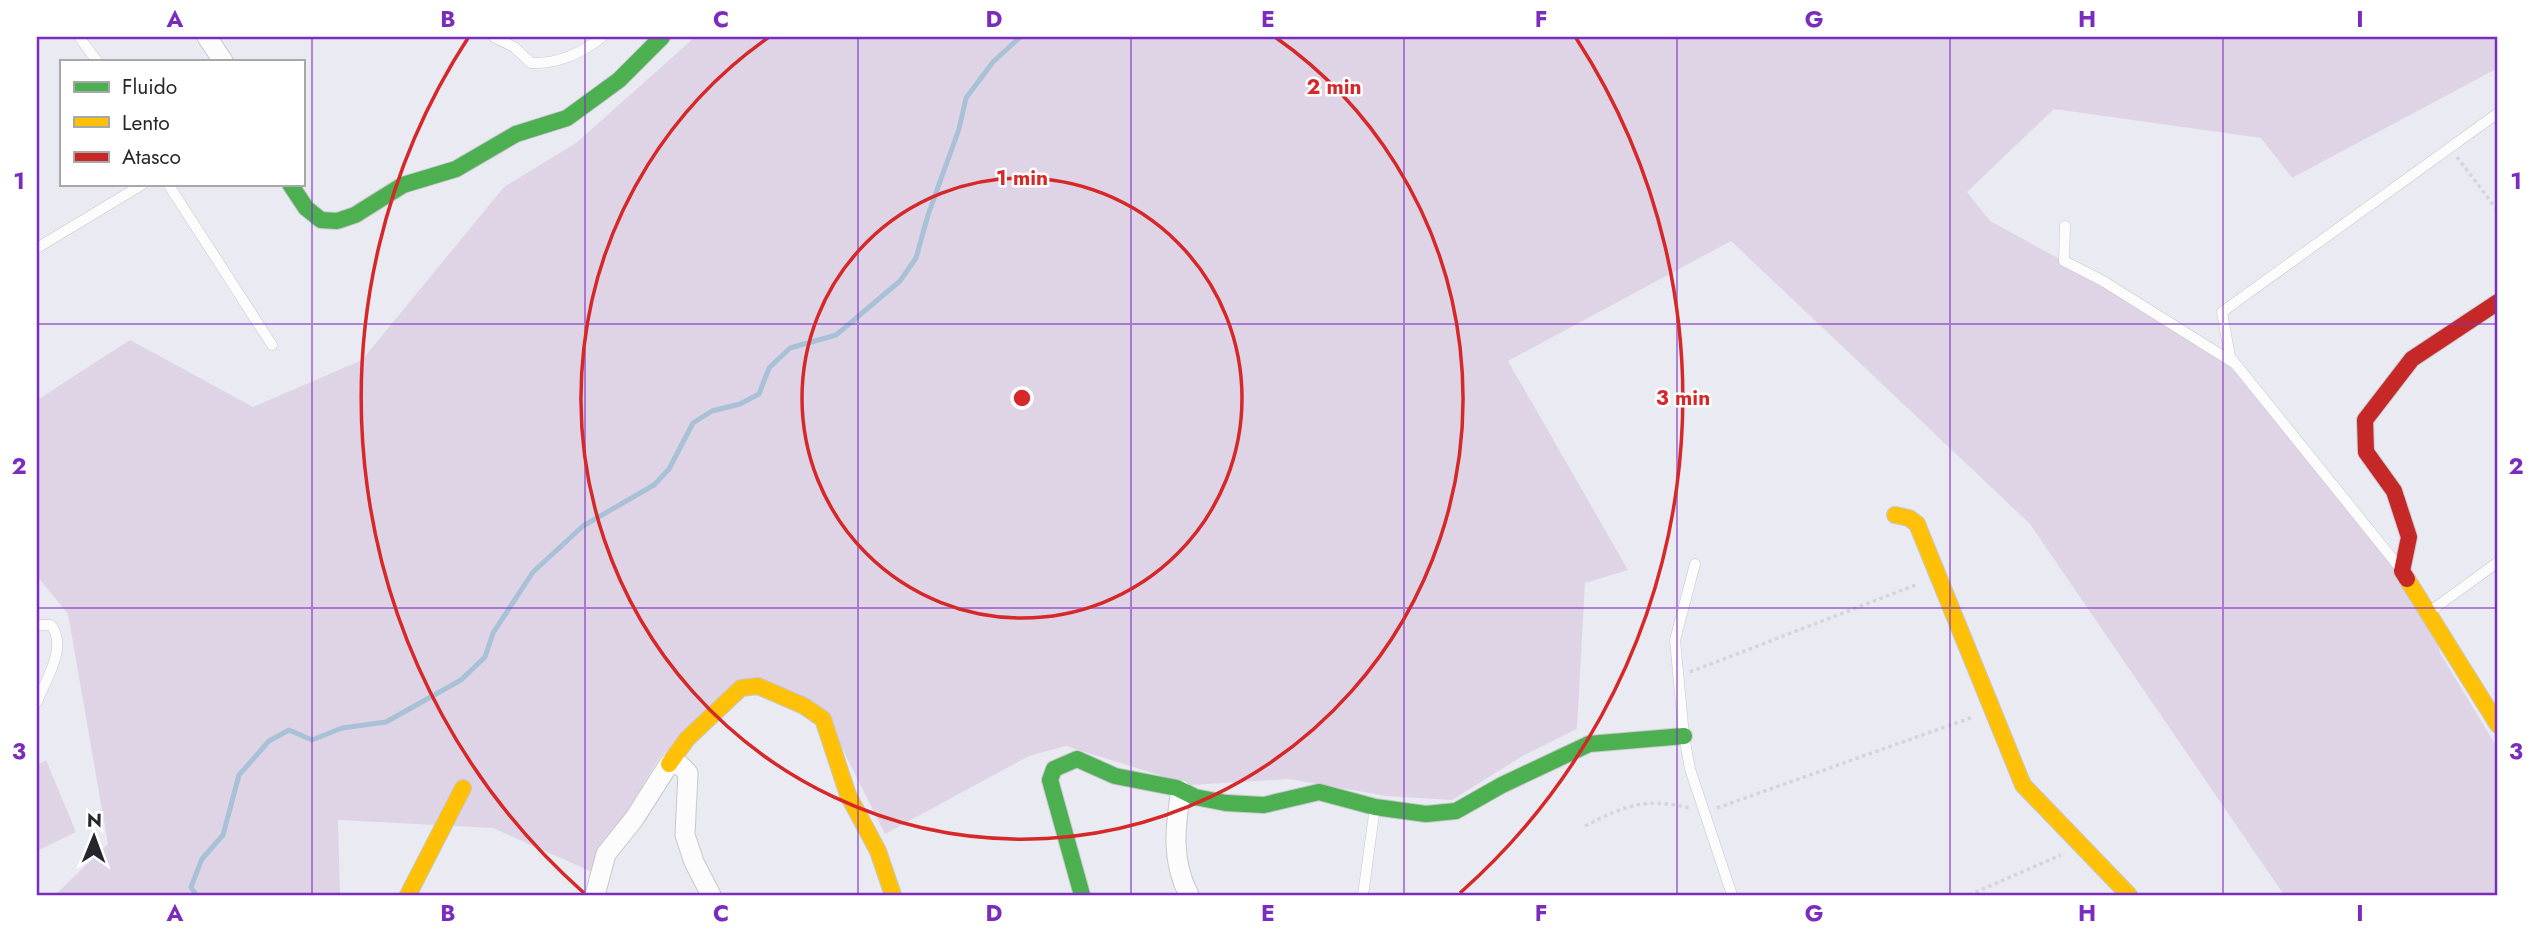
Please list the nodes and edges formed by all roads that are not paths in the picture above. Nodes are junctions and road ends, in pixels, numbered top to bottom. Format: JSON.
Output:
{"nodes":[{"id":1,"x":79,"y":37,"type":"edge"},
{"id":2,"x":207,"y":37,"type":"edge"},
{"id":3,"x":494,"y":37,"type":"edge"},
{"id":4,"x":601,"y":37,"type":"edge"},
{"id":5,"x":662,"y":37,"type":"edge"},
{"id":6,"x":96,"y":60,"type":"edge"},
{"id":7,"x":222,"y":60,"type":"edge"},
{"id":8,"x":2498,"y":113,"type":"edge"},
{"id":9,"x":140,"y":186,"type":"edge"},
{"id":10,"x":169,"y":186,"type":"edge"},
{"id":11,"x":291,"y":186,"type":"edge"},
{"id":12,"x":2065,"y":226,"type":"dead end"},
{"id":13,"x":37,"y":248,"type":"edge"},
{"id":14,"x":2498,"y":302,"type":"edge"},
{"id":15,"x":272,"y":345,"type":"dead end"},
{"id":16,"x":2237,"y":365,"type":"junction"},
{"id":17,"x":1895,"y":514,"type":"dead end"},
{"id":18,"x":2498,"y":562,"type":"edge"},
{"id":19,"x":1695,"y":565,"type":"dead end"},
{"id":20,"x":2402,"y":571,"type":"junction"},
{"id":21,"x":2426,"y":614,"type":"junction"},
{"id":22,"x":37,"y":625,"type":"edge"},
{"id":23,"x":37,"y":702,"type":"edge"},
{"id":24,"x":2498,"y":725,"type":"edge"},
{"id":25,"x":1684,"y":736,"type":"junction"},
{"id":26,"x":668,"y":764,"type":"junction"},
{"id":27,"x":463,"y":788,"type":"dead end"},
{"id":28,"x":1181,"y":790,"type":"junction"},
{"id":29,"x":1375,"y":807,"type":"junction"},
{"id":30,"x":408,"y":895,"type":"edge"},
{"id":31,"x":596,"y":895,"type":"edge"},
{"id":32,"x":711,"y":895,"type":"edge"},
{"id":33,"x":893,"y":895,"type":"edge"},
{"id":34,"x":1082,"y":895,"type":"edge"},
{"id":35,"x":1189,"y":895,"type":"edge"},
{"id":36,"x":1363,"y":895,"type":"edge"},
{"id":37,"x":1732,"y":895,"type":"edge"},
{"id":38,"x":2129,"y":895,"type":"edge"}],
"edges":[{"from":1,"to":6,"type":"lane"},
{"from":2,"to":7,"type":"street"},
{"from":3,"to":4,"type":"lane"},
{"from":5,"to":11,"type":"street"},
{"from":8,"to":16,"type":"lane"},
{"from":9,"to":13,"type":"lane"},
{"from":10,"to":15,"type":"lane"},
{"from":12,"to":16,"type":"lane"},
{"from":14,"to":20,"type":"street"},
{"from":16,"to":20,"type":"lane"},
{"from":17,"to":38,"type":"street"},
{"from":18,"to":21,"type":"lane"},
{"from":19,"to":25,"type":"lane"},
{"from":20,"to":21,"type":"street"},
{"from":21,"to":24,"type":"street"},
{"from":22,"to":23,"type":"lane"},
{"from":25,"to":29,"type":"street"},
{"from":25,"to":37,"type":"lane"},
{"from":26,"to":31,"type":"street"},
{"from":26,"to":32,"type":"street"},
{"from":26,"to":33,"type":"street"},
{"from":27,"to":30,"type":"street"},
{"from":28,"to":29,"type":"street"},
{"from":28,"to":34,"type":"street"},
{"from":28,"to":35,"type":"street"},
{"from":29,"to":36,"type":"lane"}]}
